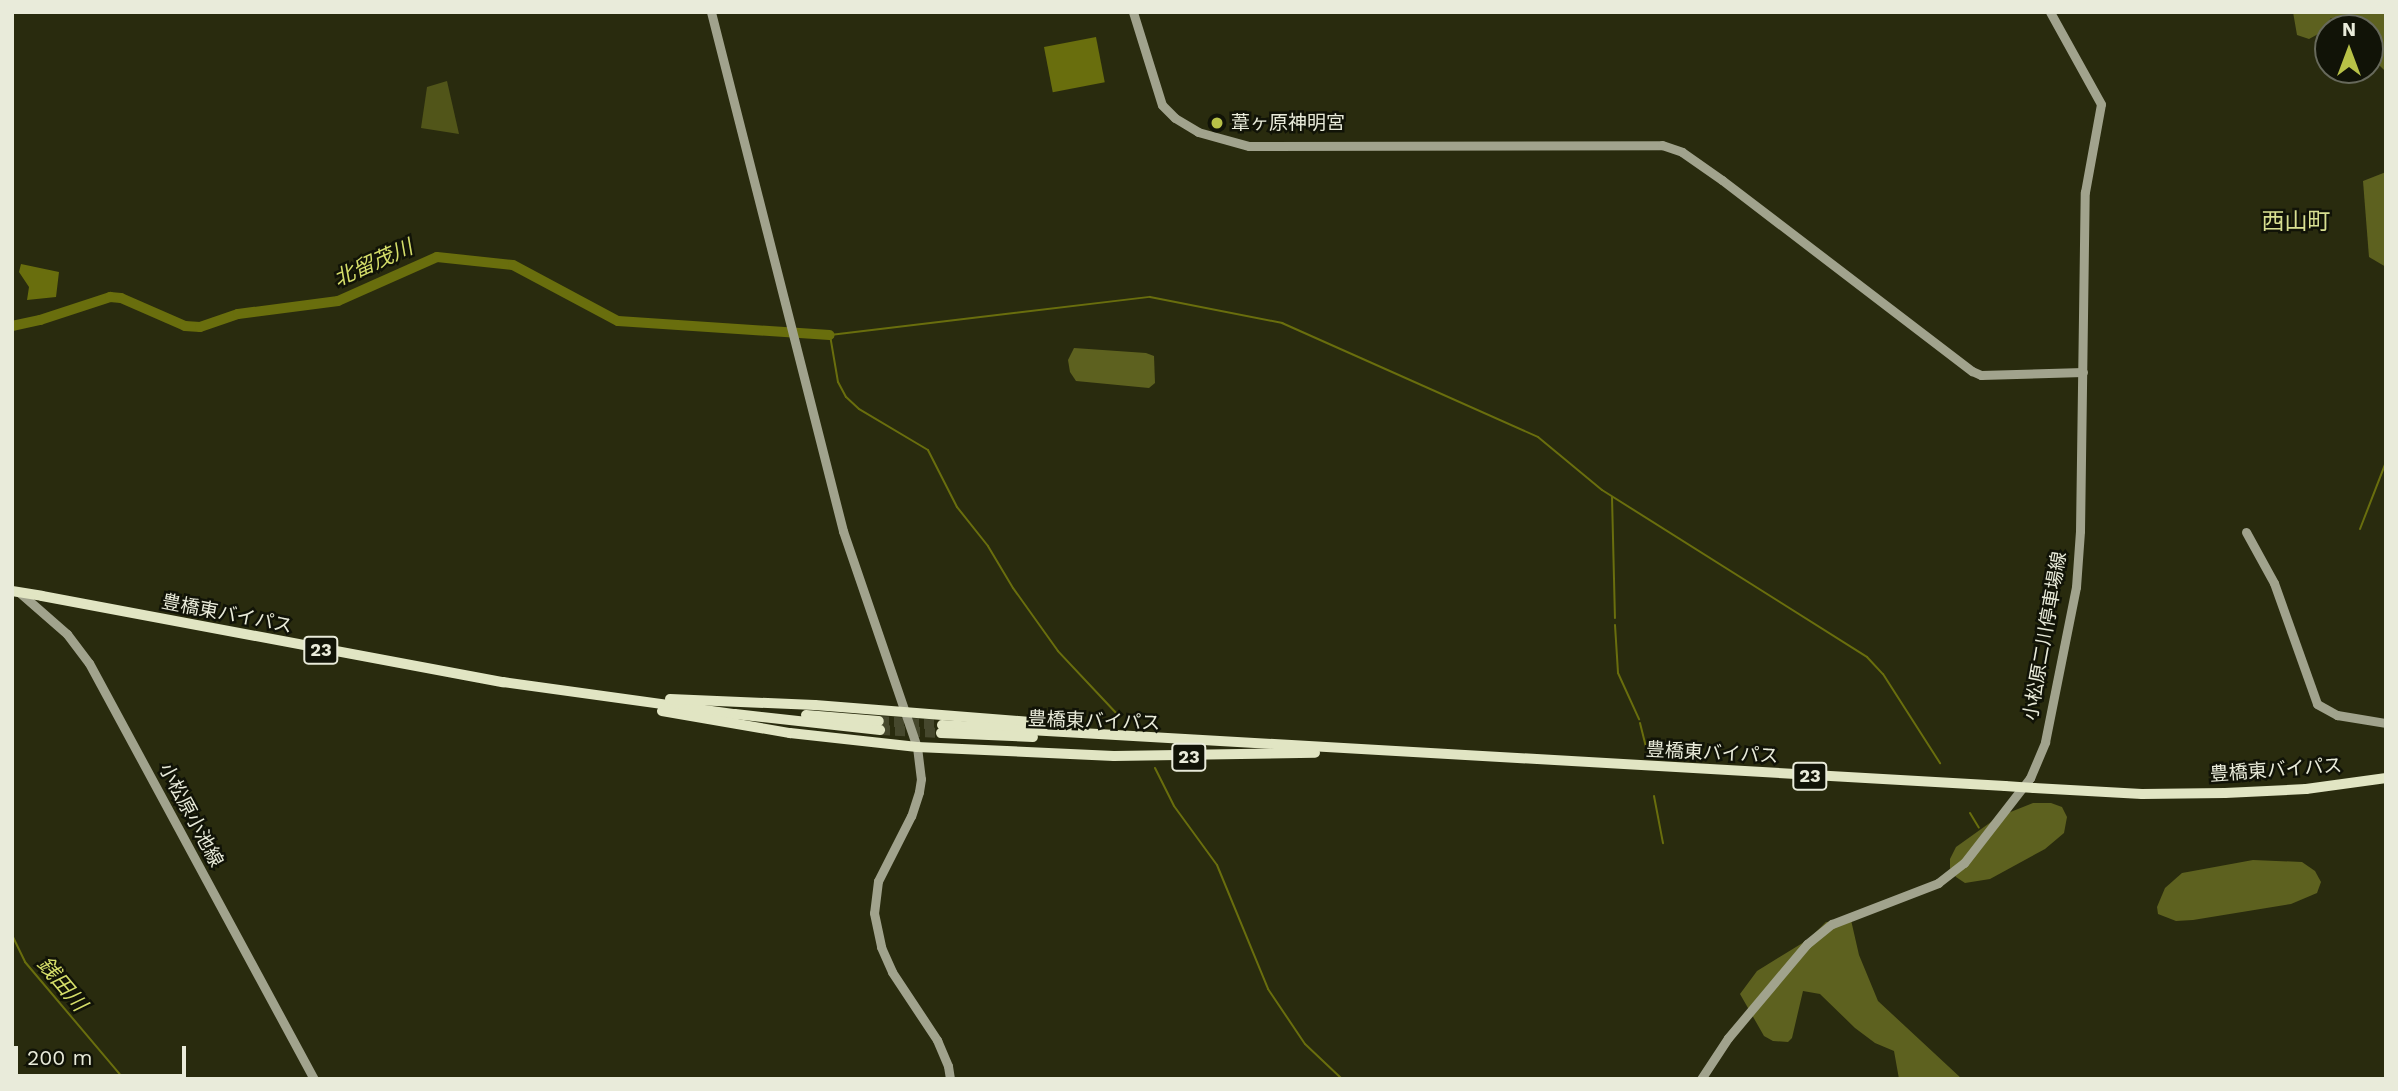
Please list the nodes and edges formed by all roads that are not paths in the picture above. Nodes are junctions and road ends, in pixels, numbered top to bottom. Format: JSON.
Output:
{"nodes":[{"id":1,"x":711,"y":12,"type":"edge"},
{"id":2,"x":1133,"y":12,"type":"edge"},
{"id":3,"x":2050,"y":12,"type":"edge"},
{"id":4,"x":2083,"y":372,"type":"junction"},
{"id":5,"x":2246,"y":532,"type":"dead end"},
{"id":6,"x":12,"y":589,"type":"edge"},
{"id":7,"x":549,"y":689,"type":"junction"},
{"id":8,"x":601,"y":695,"type":"junction"},
{"id":9,"x":653,"y":699,"type":"junction"},
{"id":10,"x":904,"y":711,"type":"junction"},
{"id":11,"x":2386,"y":723,"type":"edge"},
{"id":12,"x":1150,"y":737,"type":"junction"},
{"id":13,"x":1246,"y":743,"type":"junction"},
{"id":14,"x":917,"y":747,"type":"junction"},
{"id":15,"x":1380,"y":751,"type":"junction"},
{"id":16,"x":2386,"y":778,"type":"edge"},
{"id":17,"x":314,"y":1079,"type":"edge"},
{"id":18,"x":950,"y":1079,"type":"edge"},
{"id":19,"x":1701,"y":1079,"type":"edge"}],
"edges":[{"from":1,"to":10,"type":"street"},
{"from":2,"to":4,"type":"street"},
{"from":3,"to":4,"type":"street","name":"小松原二川停車場線"},
{"from":4,"to":19,"type":"street","name":"小松原二川停車場線"},
{"from":5,"to":11,"type":"street"},
{"from":6,"to":7,"type":"highway","name":"豊橋東バイパス","number":"23","bridge":true},
{"from":6,"to":17,"type":"street","name":"小松原小池線"},
{"from":7,"to":8,"type":"highway","name":"豊橋東バイパス","number":"23"},
{"from":7,"to":14,"type":"highway","number":"23"},
{"from":8,"to":9,"type":"highway","name":"豊橋東バイパス","number":"23"},
{"from":8,"to":9,"type":"highway","name":"豊橋東バイパス","number":"23"},
{"from":9,"to":10,"type":"highway","number":"23"},
{"from":10,"to":12,"type":"highway","number":"23"},
{"from":10,"to":14,"type":"street"},
{"from":12,"to":13,"type":"highway","name":"豊橋東バイパス","number":"23"},
{"from":12,"to":13,"type":"highway","name":"豊橋東バイパス","number":"23"},
{"from":13,"to":15,"type":"highway","name":"豊橋東バイパス","number":"23"},
{"from":14,"to":15,"type":"highway","number":"23"},
{"from":14,"to":18,"type":"street"},
{"from":15,"to":16,"type":"highway","name":"豊橋東バイパス","number":"23","bridge":true}]}
